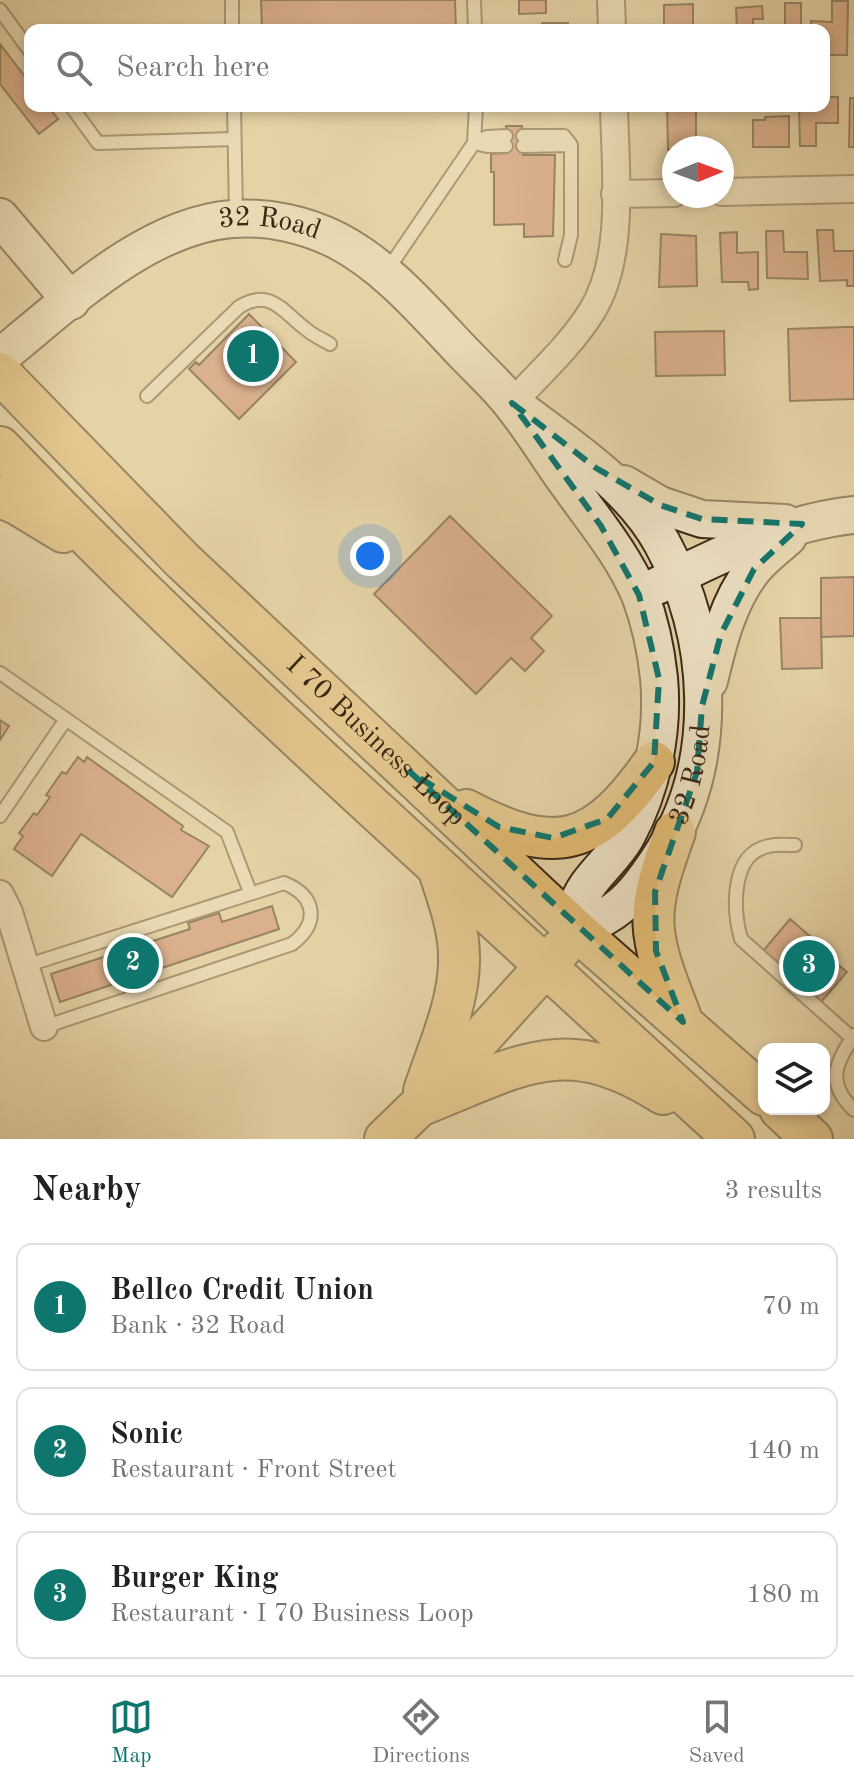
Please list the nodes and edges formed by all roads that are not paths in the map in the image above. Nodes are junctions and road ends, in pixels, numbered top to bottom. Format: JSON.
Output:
{"nodes":[{"id":1,"x":232,"y":0,"type":"edge"},
{"id":2,"x":474,"y":0,"type":"edge"},
{"id":3,"x":611,"y":0,"type":"edge"},
{"id":4,"x":0,"y":10,"type":"edge"},
{"id":5,"x":232,"y":24,"type":"edge"},
{"id":6,"x":475,"y":24,"type":"edge"},
{"id":7,"x":612,"y":24,"type":"edge"},
{"id":8,"x":24,"y":43,"type":"edge"},
{"id":9,"x":75,"y":112,"type":"edge"},
{"id":10,"x":234,"y":112,"type":"edge"},
{"id":11,"x":476,"y":112,"type":"edge"},
{"id":12,"x":614,"y":112,"type":"edge"},
{"id":13,"x":234,"y":139,"type":"junction"},
{"id":14,"x":506,"y":141,"type":"dead end"},
{"id":15,"x":523,"y":141,"type":"dead end"},
{"id":16,"x":474,"y":143,"type":"junction"},
{"id":17,"x":854,"y":189,"type":"edge"},
{"id":18,"x":734,"y":192,"type":"edge"},
{"id":19,"x":662,"y":193,"type":"edge"},
{"id":20,"x":615,"y":194,"type":"junction"},
{"id":21,"x":0,"y":217,"type":"edge"},
{"id":22,"x":236,"y":219,"type":"junction"},
{"id":23,"x":565,"y":260,"type":"dead end"},
{"id":24,"x":385,"y":274,"type":"junction"},
{"id":25,"x":71,"y":301,"type":"junction"},
{"id":26,"x":330,"y":344,"type":"dead end"},
{"id":27,"x":0,"y":357,"type":"edge"},
{"id":28,"x":0,"y":373,"type":"edge"},
{"id":29,"x":147,"y":396,"type":"dead end"},
{"id":30,"x":512,"y":403,"type":"junction"},
{"id":31,"x":0,"y":447,"type":"edge"},
{"id":32,"x":596,"y":468,"type":"junction"},
{"id":33,"x":0,"y":497,"type":"edge"},
{"id":34,"x":854,"y":515,"type":"edge"},
{"id":35,"x":802,"y":524,"type":"junction"},
{"id":36,"x":121,"y":571,"type":"junction"},
{"id":37,"x":677,"y":576,"type":"junction"},
{"id":38,"x":639,"y":595,"type":"junction"},
{"id":39,"x":0,"y":673,"type":"edge"},
{"id":40,"x":702,"y":706,"type":"junction"},
{"id":41,"x":66,"y":719,"type":"junction"},
{"id":42,"x":654,"y":762,"type":"junction"},
{"id":43,"x":410,"y":772,"type":"junction"},
{"id":44,"x":0,"y":816,"type":"edge"},
{"id":45,"x":675,"y":832,"type":"junction"},
{"id":46,"x":795,"y":845,"type":"dead end"},
{"id":47,"x":439,"y":868,"type":"junction"},
{"id":48,"x":250,"y":892,"type":"junction"},
{"id":49,"x":0,"y":894,"type":"edge"},
{"id":50,"x":577,"y":931,"type":"junction"},
{"id":51,"x":25,"y":966,"type":"junction"},
{"id":52,"x":544,"y":968,"type":"junction"},
{"id":53,"x":683,"y":1022,"type":"junction"},
{"id":54,"x":44,"y":1027,"type":"joint"},
{"id":55,"x":853,"y":1037,"type":"edge"},
{"id":56,"x":758,"y":1090,"type":"edge"},
{"id":57,"x":419,"y":1106,"type":"junction"},
{"id":58,"x":854,"y":1110,"type":"edge"},
{"id":59,"x":786,"y":1115,"type":"edge"},
{"id":60,"x":385,"y":1139,"type":"edge"},
{"id":61,"x":734,"y":1139,"type":"edge"},
{"id":62,"x":812,"y":1139,"type":"edge"}],
"edges":[{"from":1,"to":5,"type":"lane"},
{"from":2,"to":6,"type":"lane"},
{"from":3,"to":7,"type":"street"},
{"from":4,"to":8,"type":"lane"},
{"from":9,"to":13,"type":"lane"},
{"from":10,"to":13,"type":"lane"},
{"from":11,"to":16,"type":"lane"},
{"from":12,"to":20,"type":"street"},
{"from":13,"to":22,"type":"lane"},
{"from":14,"to":16,"type":"lane"},
{"from":15,"to":23,"type":"lane"},
{"from":16,"to":24,"type":"lane"},
{"from":17,"to":18,"type":"street"},
{"from":19,"to":20,"type":"street"},
{"from":20,"to":30,"type":"street"},
{"from":21,"to":25,"type":"street"},
{"from":22,"to":24,"type":"street","name":"32 Road"},
{"from":22,"to":25,"type":"street","name":"32 Road"},
{"from":24,"to":30,"type":"street","name":"32 Road"},
{"from":25,"to":27,"type":"street","name":"32 Road"},
{"from":26,"to":29,"type":"lane"},
{"from":28,"to":43,"type":"main road","name":"I 70 Business Loop"},
{"from":30,"to":32,"type":"street","name":"32 Road"},
{"from":30,"to":38,"type":"street","name":"32 Road"},
{"from":31,"to":36,"type":"main road","name":"I 70 Business Loop"},
{"from":32,"to":35,"type":"street"},
{"from":32,"to":37,"type":"street","name":"32 Road"},
{"from":33,"to":36,"type":"main road"},
{"from":34,"to":35,"type":"street"},
{"from":35,"to":37,"type":"street"},
{"from":35,"to":40,"type":"street"},
{"from":36,"to":47,"type":"main road","name":"I 70 Business Loop"},
{"from":37,"to":38,"type":"street"},
{"from":37,"to":40,"type":"street","name":"32 Road"},
{"from":38,"to":42,"type":"street","name":"32 Road"},
{"from":39,"to":41,"type":"lane"},
{"from":40,"to":45,"type":"street","name":"32 Road"},
{"from":41,"to":44,"type":"lane"},
{"from":41,"to":48,"type":"lane"},
{"from":42,"to":43,"type":"main road"},
{"from":42,"to":50,"type":"street","name":"32 Road"},
{"from":43,"to":50,"type":"main road","name":"I 70 Business Loop"},
{"from":45,"to":50,"type":"street","name":"32 Road"},
{"from":45,"to":53,"type":"main road"},
{"from":46,"to":55,"type":"lane"},
{"from":47,"to":52,"type":"main road","name":"I 70 Business Loop"},
{"from":47,"to":57,"type":"main road"},
{"from":48,"to":51,"type":"lane"},
{"from":48,"to":54,"type":"lane"},
{"from":49,"to":51,"type":"street"},
{"from":50,"to":52,"type":"main road","name":"32 Road"},
{"from":50,"to":53,"type":"main road","name":"I 70 Business Loop"},
{"from":51,"to":54,"type":"street"},
{"from":52,"to":57,"type":"main road","name":"32 Road"},
{"from":52,"to":61,"type":"main road","name":"I 70 Business Loop"},
{"from":53,"to":56,"type":"main road","name":"I 70 Business Loop"},
{"from":55,"to":58,"type":"lane"},
{"from":57,"to":60,"type":"main road","name":"32 Road"},
{"from":57,"to":61,"type":"main road"},
{"from":59,"to":62,"type":"main road"}]}
